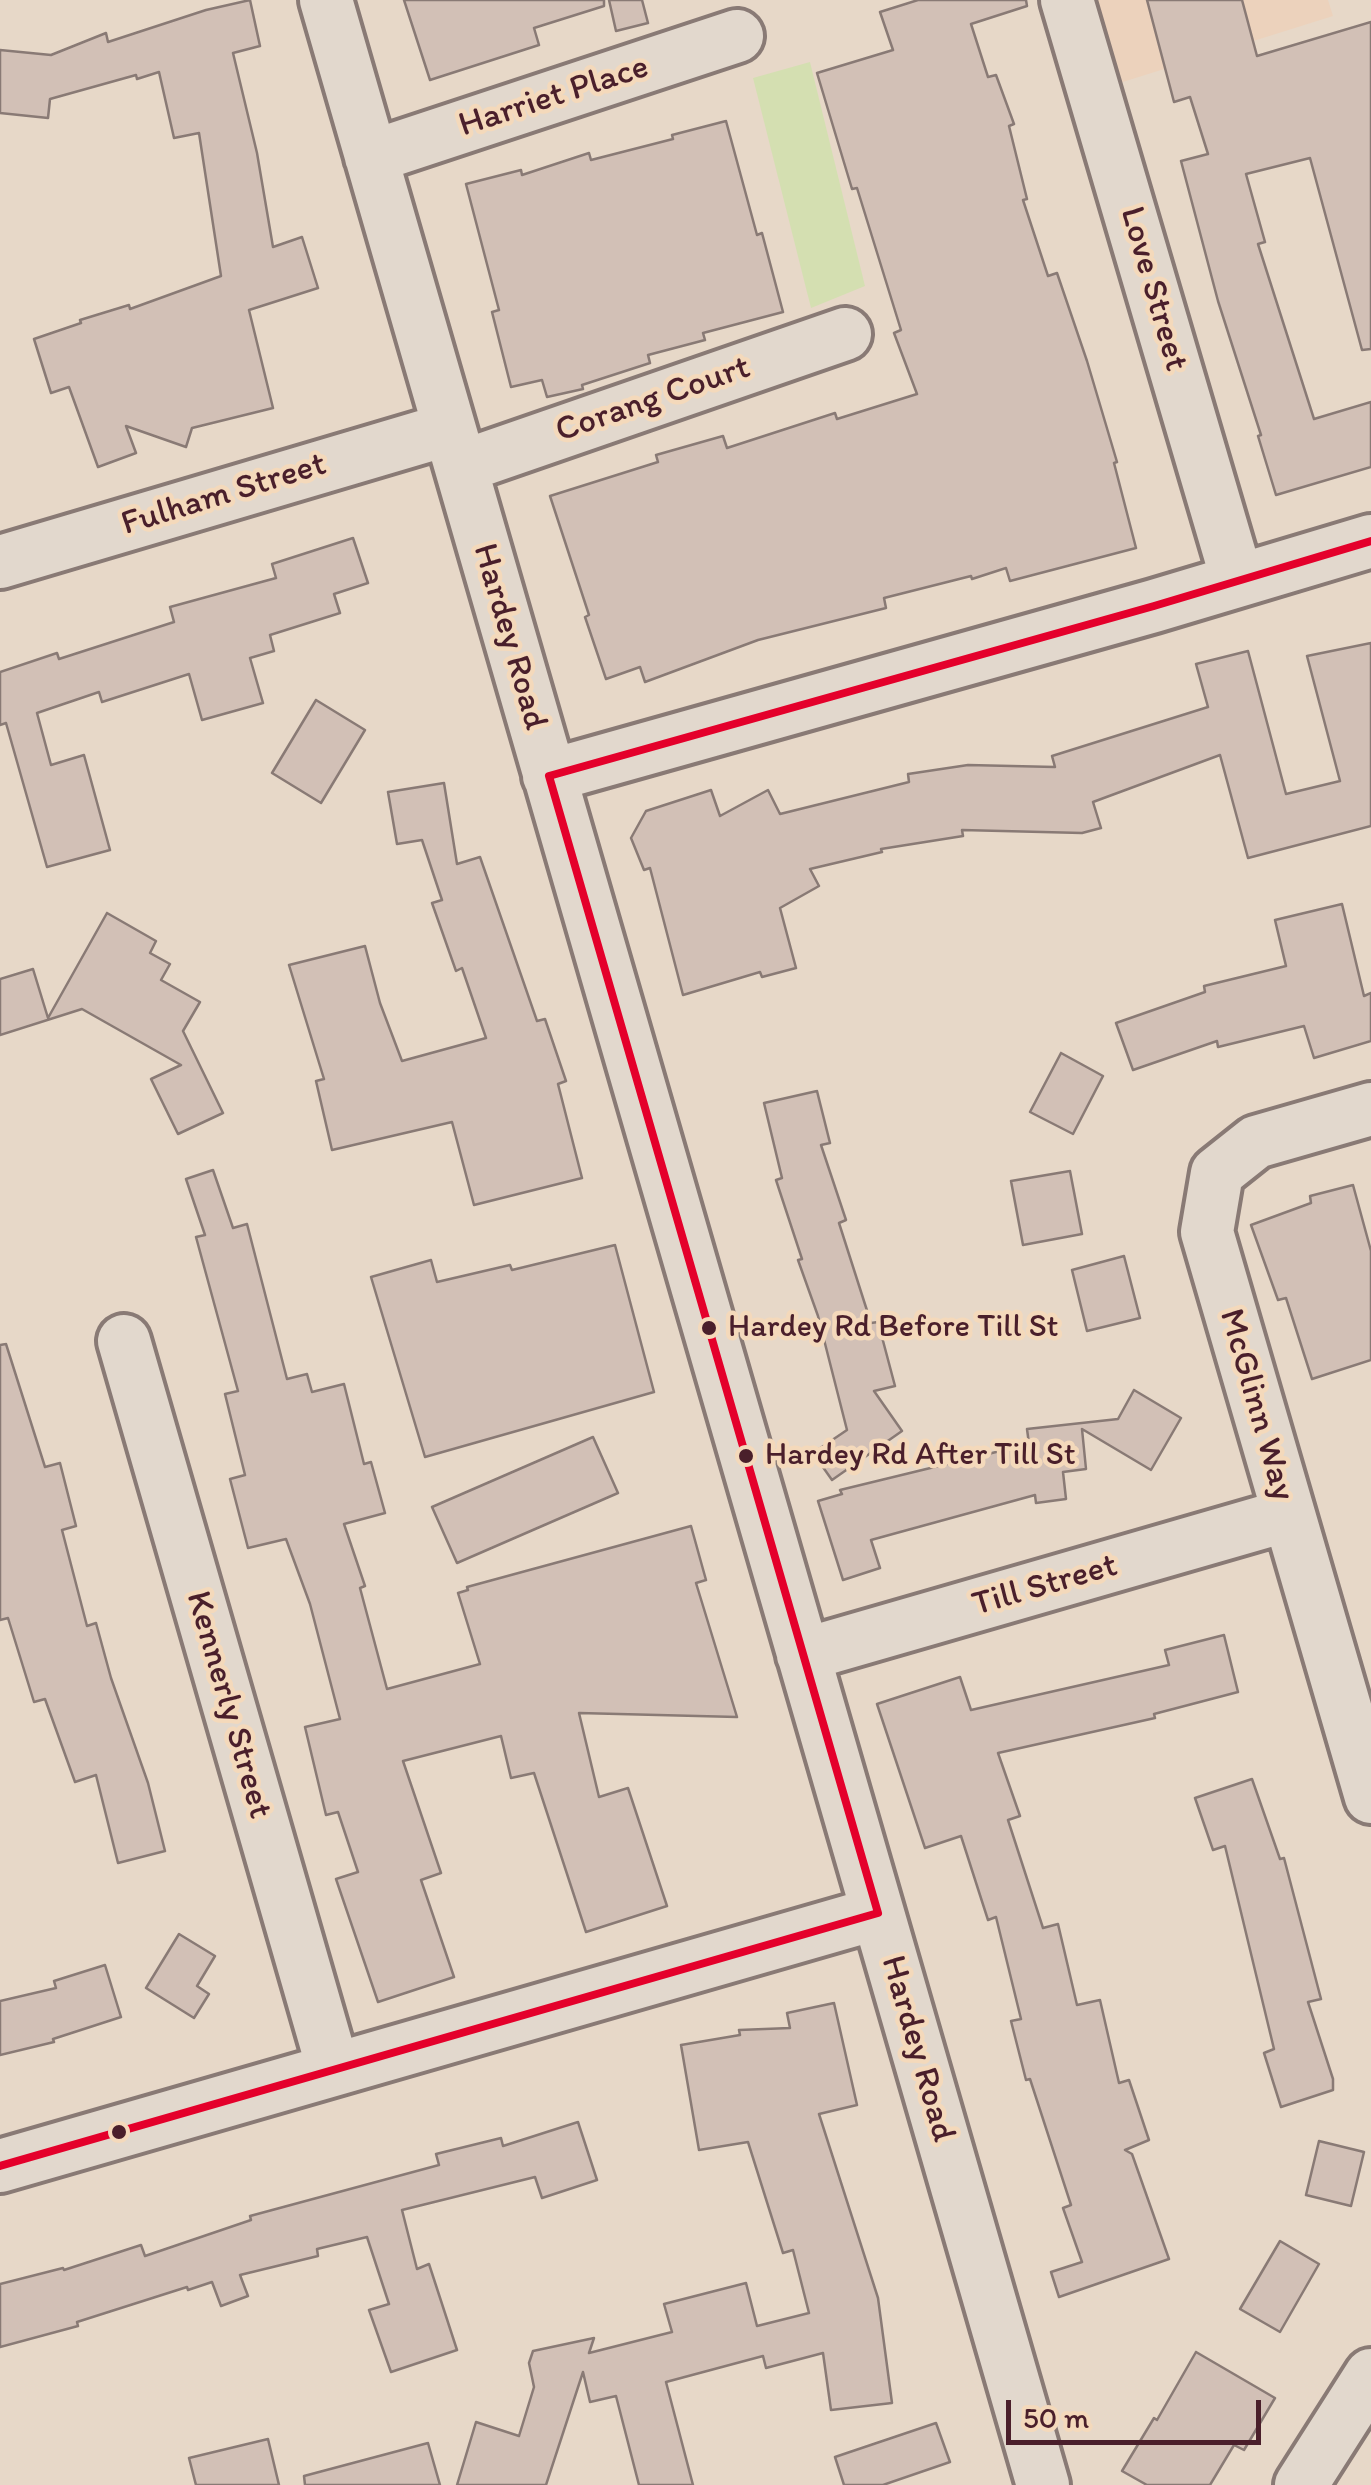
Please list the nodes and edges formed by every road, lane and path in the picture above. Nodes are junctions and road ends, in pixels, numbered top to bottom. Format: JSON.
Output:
{"nodes":[{"id":1,"x":326,"y":0,"type":"edge"},
{"id":2,"x":1067,"y":0,"type":"edge"},
{"id":3,"x":738,"y":36,"type":"dead end"},
{"id":4,"x":371,"y":156,"type":"junction"},
{"id":5,"x":844,"y":334,"type":"dead end"},
{"id":6,"x":455,"y":448,"type":"junction"},
{"id":7,"x":1371,"y":541,"type":"edge"},
{"id":8,"x":0,"y":562,"type":"edge"},
{"id":9,"x":1237,"y":579,"type":"junction"},
{"id":10,"x":548,"y":776,"type":"junction"},
{"id":11,"x":1371,"y":1109,"type":"edge"},
{"id":12,"x":124,"y":1341,"type":"dead end"},
{"id":13,"x":1288,"y":1515,"type":"junction"},
{"id":14,"x":803,"y":1655,"type":"junction"},
{"id":15,"x":1354,"y":1675,"type":"edge"},
{"id":16,"x":1371,"y":1797,"type":"edge"},
{"id":17,"x":878,"y":1913,"type":"junction"},
{"id":18,"x":333,"y":2068,"type":"junction"},
{"id":19,"x":0,"y":2166,"type":"edge"},
{"id":20,"x":1371,"y":2375,"type":"edge"},
{"id":21,"x":1043,"y":2485,"type":"edge"},
{"id":22,"x":1301,"y":2485,"type":"edge"}],
"edges":[{"from":1,"to":4,"type":"street","name":"Hardey Road"},
{"from":2,"to":9,"type":"street","name":"Love Street"},
{"from":3,"to":4,"type":"street","name":"Harriet Place"},
{"from":4,"to":6,"type":"street","name":"Hardey Road"},
{"from":5,"to":6,"type":"street","name":"Corang Court"},
{"from":6,"to":8,"type":"street","name":"Fulham Street"},
{"from":6,"to":10,"type":"street","name":"Hardey Road"},
{"from":7,"to":9,"type":"street"},
{"from":9,"to":10,"type":"street"},
{"from":10,"to":14,"type":"street","name":"Hardey Road"},
{"from":11,"to":13,"type":"street","name":"McGlinn Way"},
{"from":12,"to":18,"type":"street","name":"Kennerly Street"},
{"from":13,"to":14,"type":"street","name":"Till Street"},
{"from":13,"to":15,"type":"street","name":"McGlinn Way"},
{"from":14,"to":17,"type":"street","name":"Hardey Road"},
{"from":15,"to":16,"type":"street","name":"McGlinn Way"},
{"from":17,"to":18,"type":"street"},
{"from":17,"to":21,"type":"street","name":"Hardey Road"},
{"from":18,"to":19,"type":"street"},
{"from":20,"to":22,"type":"street"}]}
